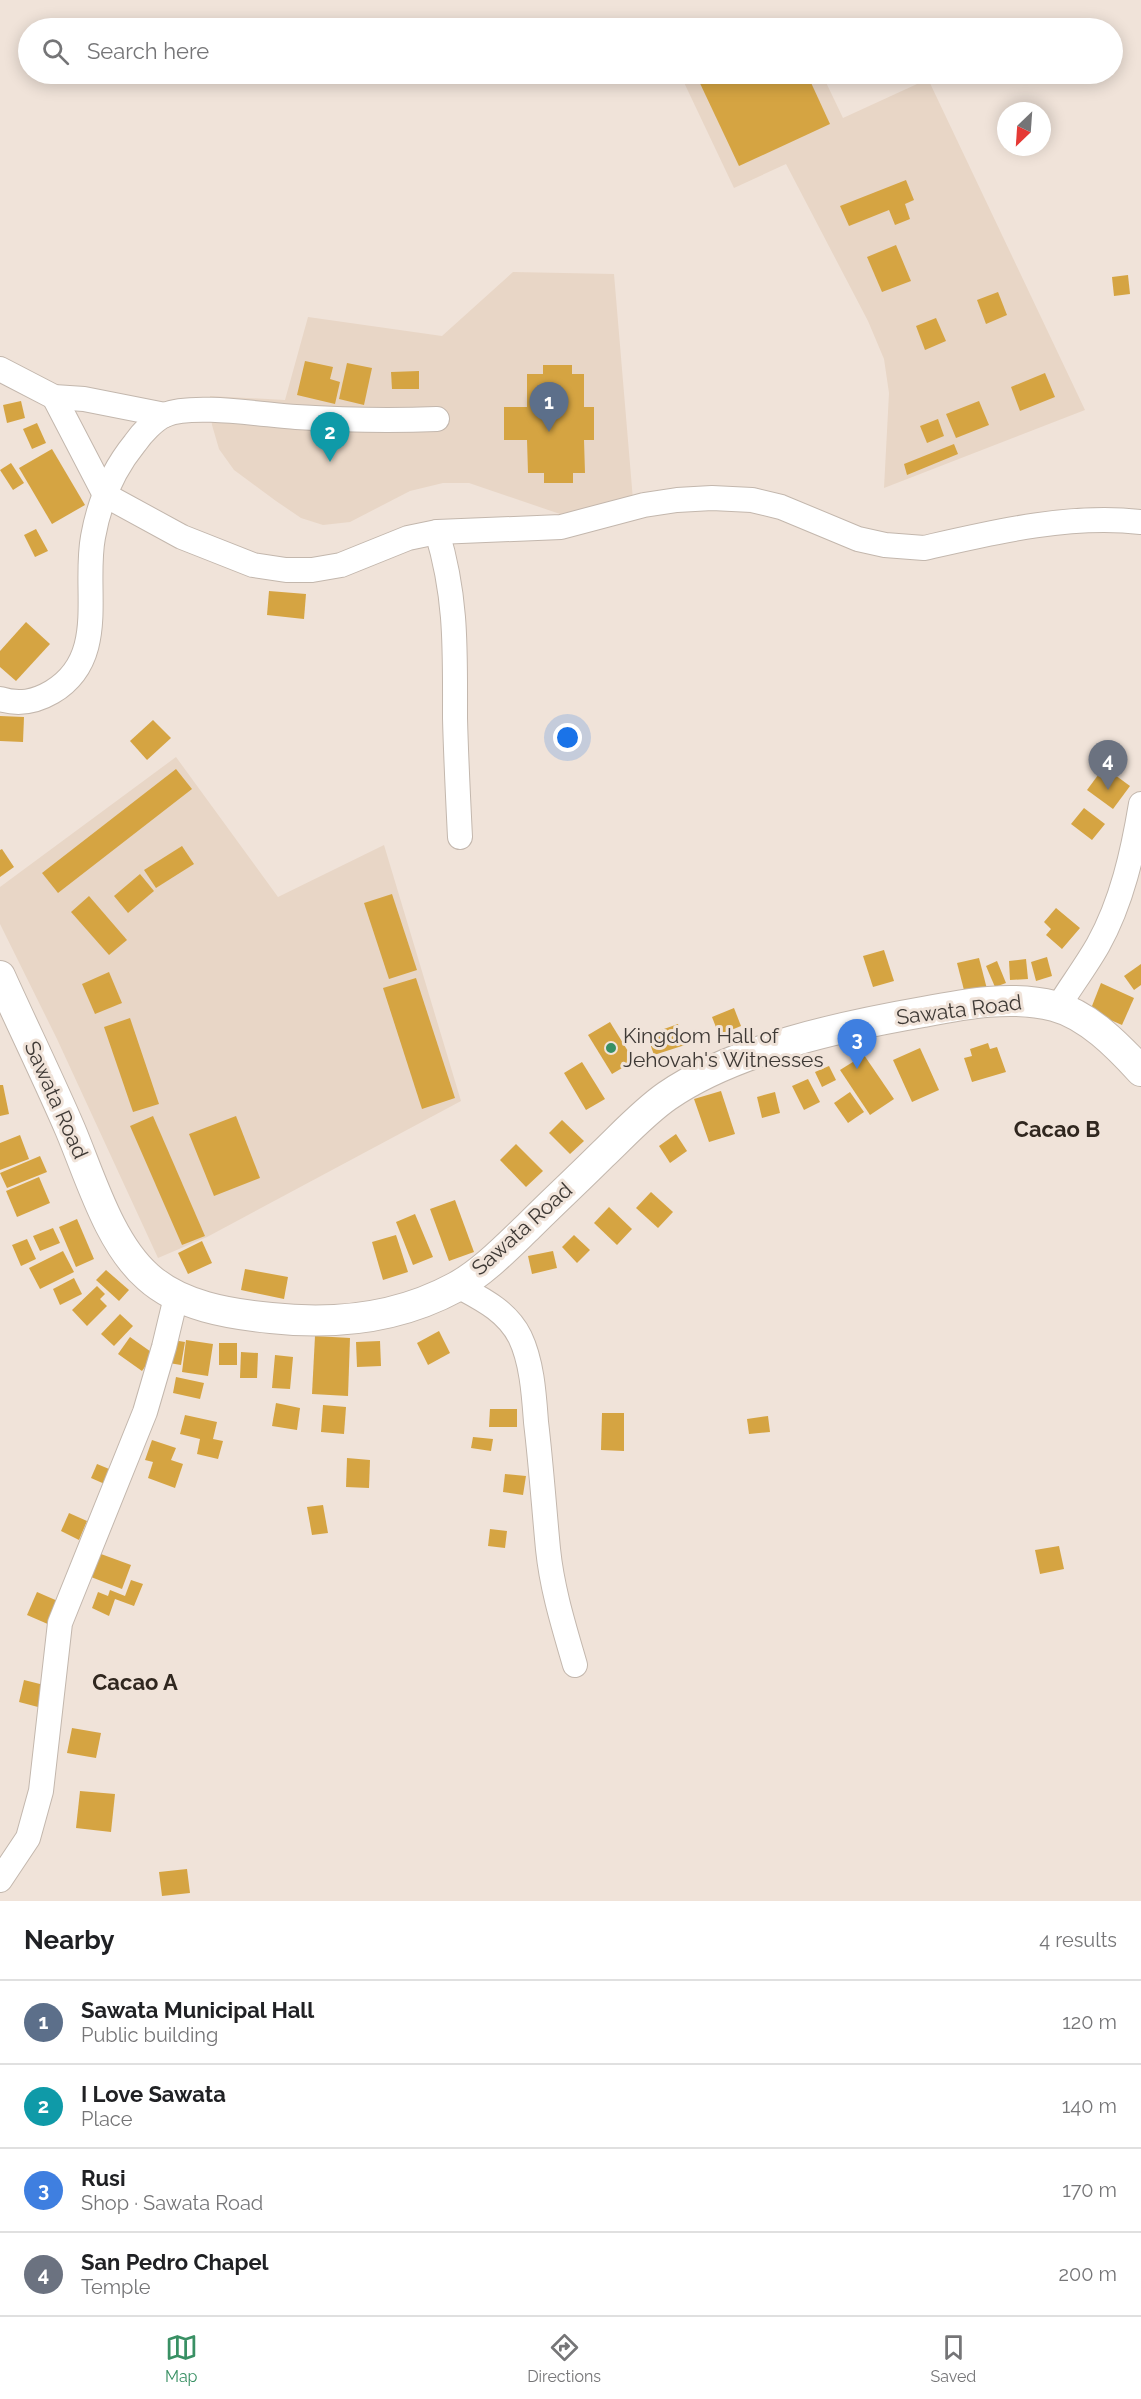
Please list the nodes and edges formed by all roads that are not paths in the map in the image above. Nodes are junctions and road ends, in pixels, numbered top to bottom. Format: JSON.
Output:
{"nodes":[{"id":1,"x":0,"y":369,"type":"edge"},
{"id":2,"x":54,"y":398,"type":"junction"},
{"id":3,"x":165,"y":415,"type":"junction"},
{"id":4,"x":436,"y":419,"type":"dead end"},
{"id":5,"x":105,"y":495,"type":"junction"},
{"id":6,"x":1141,"y":522,"type":"edge"},
{"id":7,"x":437,"y":532,"type":"junction"},
{"id":8,"x":0,"y":699,"type":"edge"},
{"id":9,"x":1141,"y":804,"type":"edge"},
{"id":10,"x":460,"y":837,"type":"dead end"},
{"id":11,"x":0,"y":976,"type":"edge"},
{"id":12,"x":1058,"y":1007,"type":"junction"},
{"id":13,"x":1141,"y":1071,"type":"edge"},
{"id":14,"x":458,"y":1286,"type":"junction"},
{"id":15,"x":176,"y":1296,"type":"junction"},
{"id":16,"x":575,"y":1665,"type":"dead end"},
{"id":17,"x":0,"y":1880,"type":"edge"}],
"edges":[{"from":1,"to":2,"type":"street"},
{"from":2,"to":3,"type":"street"},
{"from":2,"to":5,"type":"street"},
{"from":3,"to":4,"type":"street"},
{"from":3,"to":5,"type":"street"},
{"from":5,"to":7,"type":"street"},
{"from":5,"to":8,"type":"street"},
{"from":6,"to":7,"type":"street"},
{"from":7,"to":10,"type":"street"},
{"from":9,"to":12,"type":"street"},
{"from":11,"to":15,"type":"main road","name":"Sawata Road"},
{"from":12,"to":13,"type":"main road","name":"Sawata Road"},
{"from":12,"to":14,"type":"main road","name":"Sawata Road"},
{"from":14,"to":15,"type":"main road","name":"Sawata Road"},
{"from":14,"to":16,"type":"street"},
{"from":15,"to":17,"type":"street"}]}
